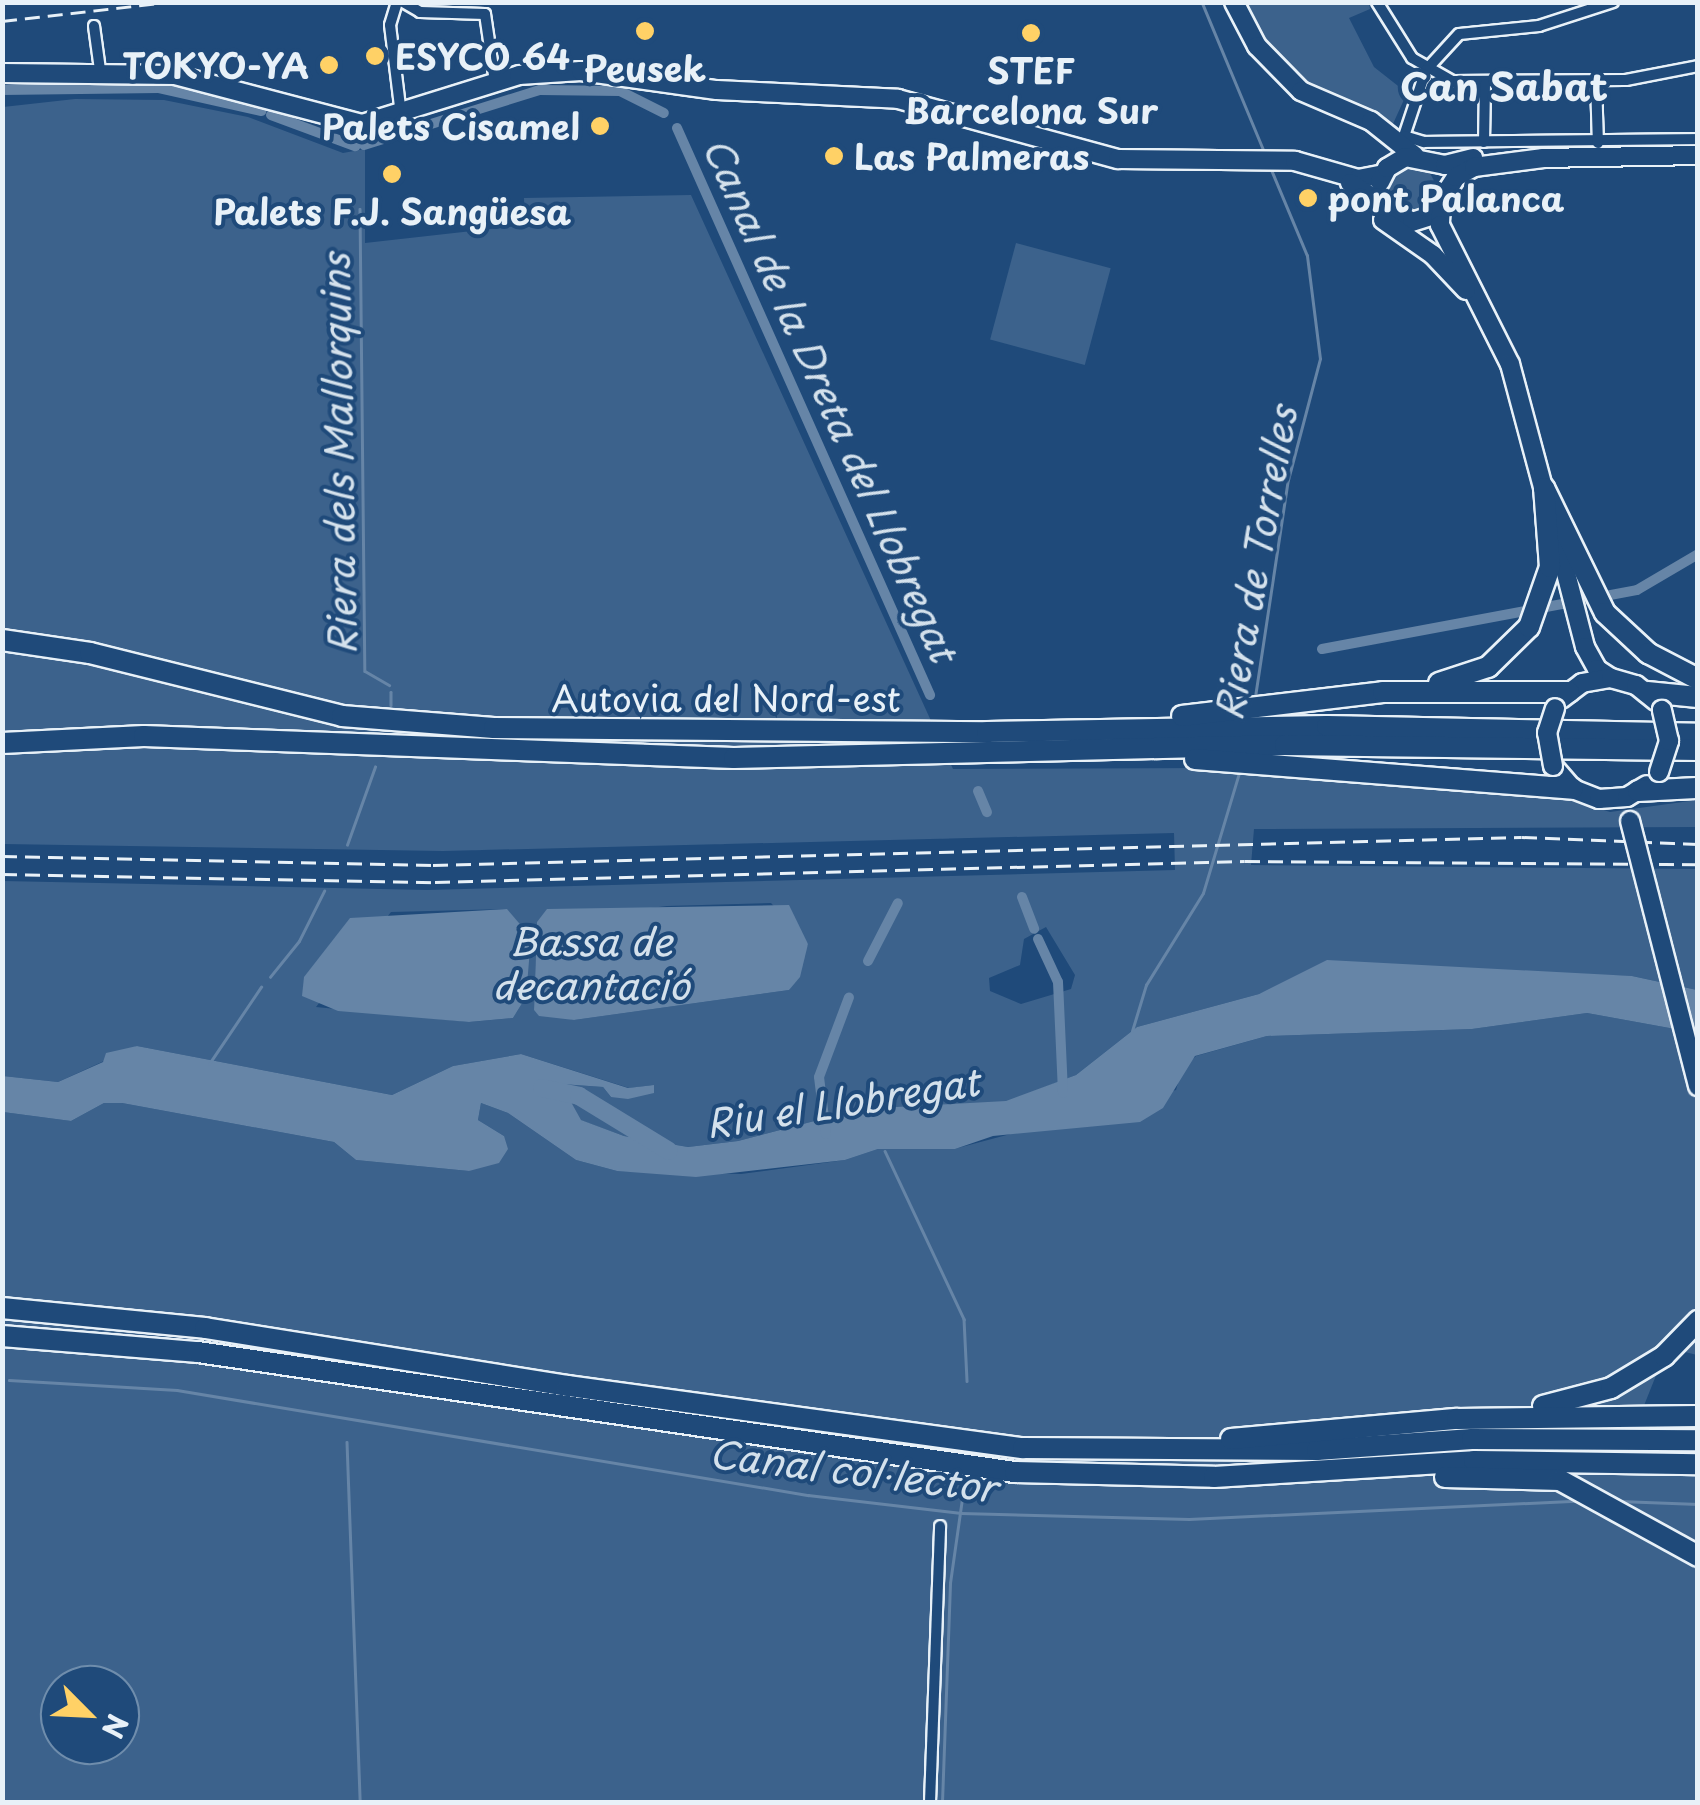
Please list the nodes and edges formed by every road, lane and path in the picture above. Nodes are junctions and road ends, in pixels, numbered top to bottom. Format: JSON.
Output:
{"nodes":[{"id":1,"x":400,"y":2,"type":"edge"},
{"id":2,"x":1234,"y":2,"type":"edge"},
{"id":3,"x":1377,"y":2,"type":"edge"},
{"id":4,"x":1613,"y":2,"type":"edge"},
{"id":5,"x":94,"y":26,"type":"dead end"},
{"id":6,"x":1698,"y":66,"type":"edge"},
{"id":7,"x":100,"y":70,"type":"junction"},
{"id":8,"x":1426,"y":70,"type":"junction"},
{"id":9,"x":2,"y":73,"type":"edge"},
{"id":10,"x":1596,"y":81,"type":"junction"},
{"id":11,"x":496,"y":82,"type":"junction"},
{"id":12,"x":1485,"y":84,"type":"junction"},
{"id":13,"x":401,"y":116,"type":"junction"},
{"id":14,"x":1698,"y":138,"type":"edge"},
{"id":15,"x":1484,"y":142,"type":"junction"},
{"id":16,"x":1598,"y":143,"type":"junction"},
{"id":17,"x":1698,"y":151,"type":"edge"},
{"id":18,"x":1415,"y":156,"type":"junction"},
{"id":19,"x":1302,"y":162,"type":"junction"},
{"id":20,"x":1434,"y":164,"type":"junction"},
{"id":21,"x":1483,"y":166,"type":"junction"},
{"id":22,"x":1386,"y":170,"type":"junction"},
{"id":23,"x":1349,"y":182,"type":"junction"},
{"id":24,"x":1443,"y":200,"type":"junction"},
{"id":25,"x":1382,"y":202,"type":"junction"},
{"id":26,"x":1412,"y":222,"type":"junction"},
{"id":27,"x":1467,"y":280,"type":"junction"},
{"id":28,"x":1486,"y":313,"type":"junction"},
{"id":29,"x":1544,"y":488,"type":"junction"},
{"id":30,"x":1575,"y":575,"type":"junction"},
{"id":31,"x":2,"y":640,"type":"edge"},
{"id":32,"x":1585,"y":647,"type":"junction"},
{"id":33,"x":1611,"y":678,"type":"junction"},
{"id":34,"x":1698,"y":680,"type":"edge"},
{"id":35,"x":1383,"y":692,"type":"junction"},
{"id":36,"x":1648,"y":692,"type":"junction"},
{"id":37,"x":1567,"y":695,"type":"junction"},
{"id":38,"x":1698,"y":698,"type":"edge"},
{"id":39,"x":1698,"y":734,"type":"edge"},
{"id":40,"x":1266,"y":735,"type":"junction"},
{"id":41,"x":1221,"y":736,"type":"junction"},
{"id":42,"x":2,"y":744,"type":"edge"},
{"id":43,"x":1698,"y":750,"type":"edge"},
{"id":44,"x":1572,"y":788,"type":"junction"},
{"id":45,"x":1698,"y":788,"type":"edge"},
{"id":46,"x":1638,"y":791,"type":"junction"},
{"id":47,"x":1608,"y":800,"type":"junction"},
{"id":48,"x":1630,"y":822,"type":"junction"},
{"id":49,"x":1698,"y":1086,"type":"edge"},
{"id":50,"x":2,"y":1308,"type":"edge"},
{"id":51,"x":1698,"y":1321,"type":"edge"},
{"id":52,"x":2,"y":1336,"type":"edge"},
{"id":53,"x":1698,"y":1416,"type":"edge"},
{"id":54,"x":1457,"y":1420,"type":"junction"},
{"id":55,"x":1698,"y":1440,"type":"edge"},
{"id":56,"x":1155,"y":1450,"type":"junction"},
{"id":57,"x":1698,"y":1464,"type":"edge"},
{"id":58,"x":1298,"y":1472,"type":"junction"},
{"id":59,"x":940,"y":1526,"type":"dead end"},
{"id":60,"x":1698,"y":1556,"type":"edge"},
{"id":61,"x":930,"y":1802,"type":"edge"}],
"edges":[{"from":1,"to":11,"type":"street"},
{"from":1,"to":13,"type":"street"},
{"from":2,"to":18,"type":"main road"},
{"from":2,"to":22,"type":"main road"},
{"from":3,"to":8,"type":"street"},
{"from":4,"to":8,"type":"street"},
{"from":5,"to":7,"type":"street"},
{"from":6,"to":10,"type":"street"},
{"from":7,"to":9,"type":"main road"},
{"from":7,"to":13,"type":"main road"},
{"from":8,"to":12,"type":"street"},
{"from":8,"to":15,"type":"street"},
{"from":10,"to":12,"type":"street"},
{"from":10,"to":16,"type":"street"},
{"from":11,"to":13,"type":"main road"},
{"from":11,"to":19,"type":"main road"},
{"from":12,"to":15,"type":"street"},
{"from":14,"to":16,"type":"street"},
{"from":15,"to":16,"type":"street"},
{"from":17,"to":20,"type":"main road"},
{"from":17,"to":21,"type":"main road"},
{"from":18,"to":20,"type":"main road"},
{"from":18,"to":22,"type":"main road"},
{"from":19,"to":22,"type":"main road"},
{"from":19,"to":23,"type":"main road"},
{"from":20,"to":24,"type":"main road"},
{"from":21,"to":24,"type":"main road"},
{"from":21,"to":27,"type":"main road"},
{"from":22,"to":25,"type":"main road"},
{"from":23,"to":25,"type":"main road"},
{"from":23,"to":28,"type":"main road"},
{"from":24,"to":26,"type":"main road"},
{"from":24,"to":27,"type":"main road"},
{"from":25,"to":26,"type":"main road"},
{"from":26,"to":27,"type":"main road"},
{"from":27,"to":28,"type":"main road"},
{"from":28,"to":29,"type":"main road"},
{"from":29,"to":30,"type":"highway"},
{"from":29,"to":35,"type":"highway"},
{"from":30,"to":32,"type":"main road"},
{"from":30,"to":34,"type":"highway"},
{"from":31,"to":41,"type":"highway","name":"Autovia del Nord-est"},
{"from":32,"to":33,"type":"main road"},
{"from":32,"to":37,"type":"main road"},
{"from":33,"to":36,"type":"main road"},
{"from":33,"to":37,"type":"main road"},
{"from":35,"to":37,"type":"highway"},
{"from":35,"to":40,"type":"highway"},
{"from":36,"to":38,"type":"highway"},
{"from":36,"to":46,"type":"main road","bridge":true},
{"from":37,"to":44,"type":"main road","bridge":true},
{"from":39,"to":40,"type":"highway","name":"Autovia del Nord-est"},
{"from":40,"to":41,"type":"highway","name":"Autovia del Nord-est"},
{"from":40,"to":41,"type":"highway"},
{"from":40,"to":43,"type":"highway","name":"Autovia del Nord-est"},
{"from":40,"to":44,"type":"highway"},
{"from":41,"to":42,"type":"highway","name":"Autovia del Nord-est"},
{"from":44,"to":47,"type":"main road"},
{"from":45,"to":46,"type":"highway"},
{"from":46,"to":47,"type":"main road"},
{"from":46,"to":48,"type":"main road"},
{"from":47,"to":48,"type":"main road"},
{"from":48,"to":49,"type":"main road","bridge":true},
{"from":50,"to":56,"type":"highway"},
{"from":51,"to":54,"type":"highway"},
{"from":52,"to":58,"type":"highway"},
{"from":53,"to":54,"type":"highway"},
{"from":54,"to":56,"type":"highway"},
{"from":55,"to":56,"type":"highway"},
{"from":57,"to":58,"type":"highway"},
{"from":58,"to":60,"type":"highway"},
{"from":59,"to":61,"type":"street"}]}
